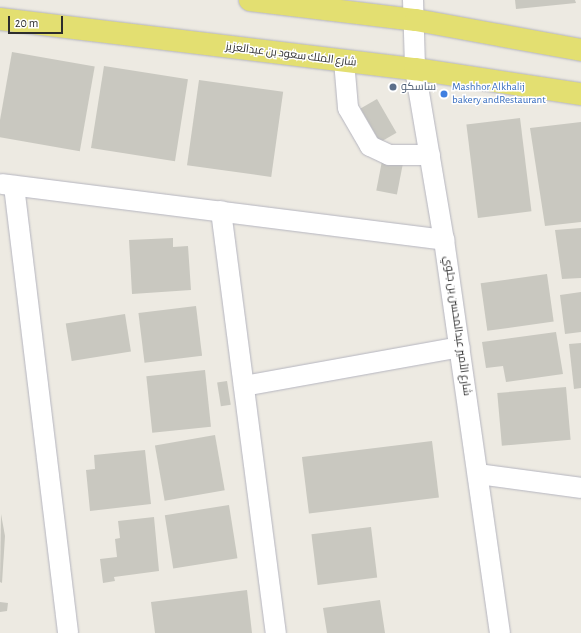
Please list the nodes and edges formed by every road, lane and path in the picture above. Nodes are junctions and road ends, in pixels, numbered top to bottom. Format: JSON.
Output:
{"nodes":[{"id":1,"x":250,"y":0,"type":"edge"},
{"id":2,"x":414,"y":10,"type":"edge"},
{"id":3,"x":0,"y":19,"type":"edge"},
{"id":4,"x":581,"y":50,"type":"edge"},
{"id":5,"x":344,"y":61,"type":"junction"},
{"id":6,"x":415,"y":69,"type":"junction"},
{"id":7,"x":581,"y":94,"type":"edge"},
{"id":8,"x":430,"y":155,"type":"junction"},
{"id":9,"x":7,"y":185,"type":"edge"},
{"id":10,"x":221,"y":212,"type":"junction"},
{"id":11,"x":444,"y":240,"type":"junction"},
{"id":12,"x":460,"y":347,"type":"junction"},
{"id":13,"x":244,"y":386,"type":"junction"},
{"id":14,"x":478,"y":474,"type":"junction"},
{"id":15,"x":581,"y":488,"type":"edge"},
{"id":16,"x":68,"y":633,"type":"edge"},
{"id":17,"x":276,"y":633,"type":"edge"},
{"id":18,"x":500,"y":633,"type":"edge"}],
"edges":[{"from":1,"to":2,"type":"main road"},
{"from":2,"to":4,"type":"main road"},
{"from":2,"to":6,"type":"street","name":"شارع الأمير عبدالمحسن بن جلوي"},
{"from":3,"to":5,"type":"main road","name":"شارع الملك سعود بن عبدالعزيز"},
{"from":5,"to":6,"type":"main road","name":"شارع الملك سعود بن عبدالعزيز"},
{"from":5,"to":8,"type":"street"},
{"from":6,"to":7,"type":"main road","name":"شارع الملك سعود بن عبدالعزيز"},
{"from":6,"to":8,"type":"street","name":"شارع الأمير عبدالمحسن بن جلوي"},
{"from":8,"to":11,"type":"street","name":"شارع الأمير عبدالمحسن بن جلوي"},
{"from":9,"to":10,"type":"street"},
{"from":9,"to":16,"type":"street"},
{"from":10,"to":11,"type":"street"},
{"from":10,"to":13,"type":"street"},
{"from":11,"to":12,"type":"street","name":"شارع الأمير عبدالمحسن بن جلوي"},
{"from":12,"to":13,"type":"street"},
{"from":12,"to":14,"type":"street","name":"شارع الأمير عبدالمحسن بن جلوي"},
{"from":13,"to":17,"type":"street"},
{"from":14,"to":15,"type":"street"},
{"from":14,"to":18,"type":"street","name":"شارع الأمير عبدالمحسن بن جلوي"}]}
